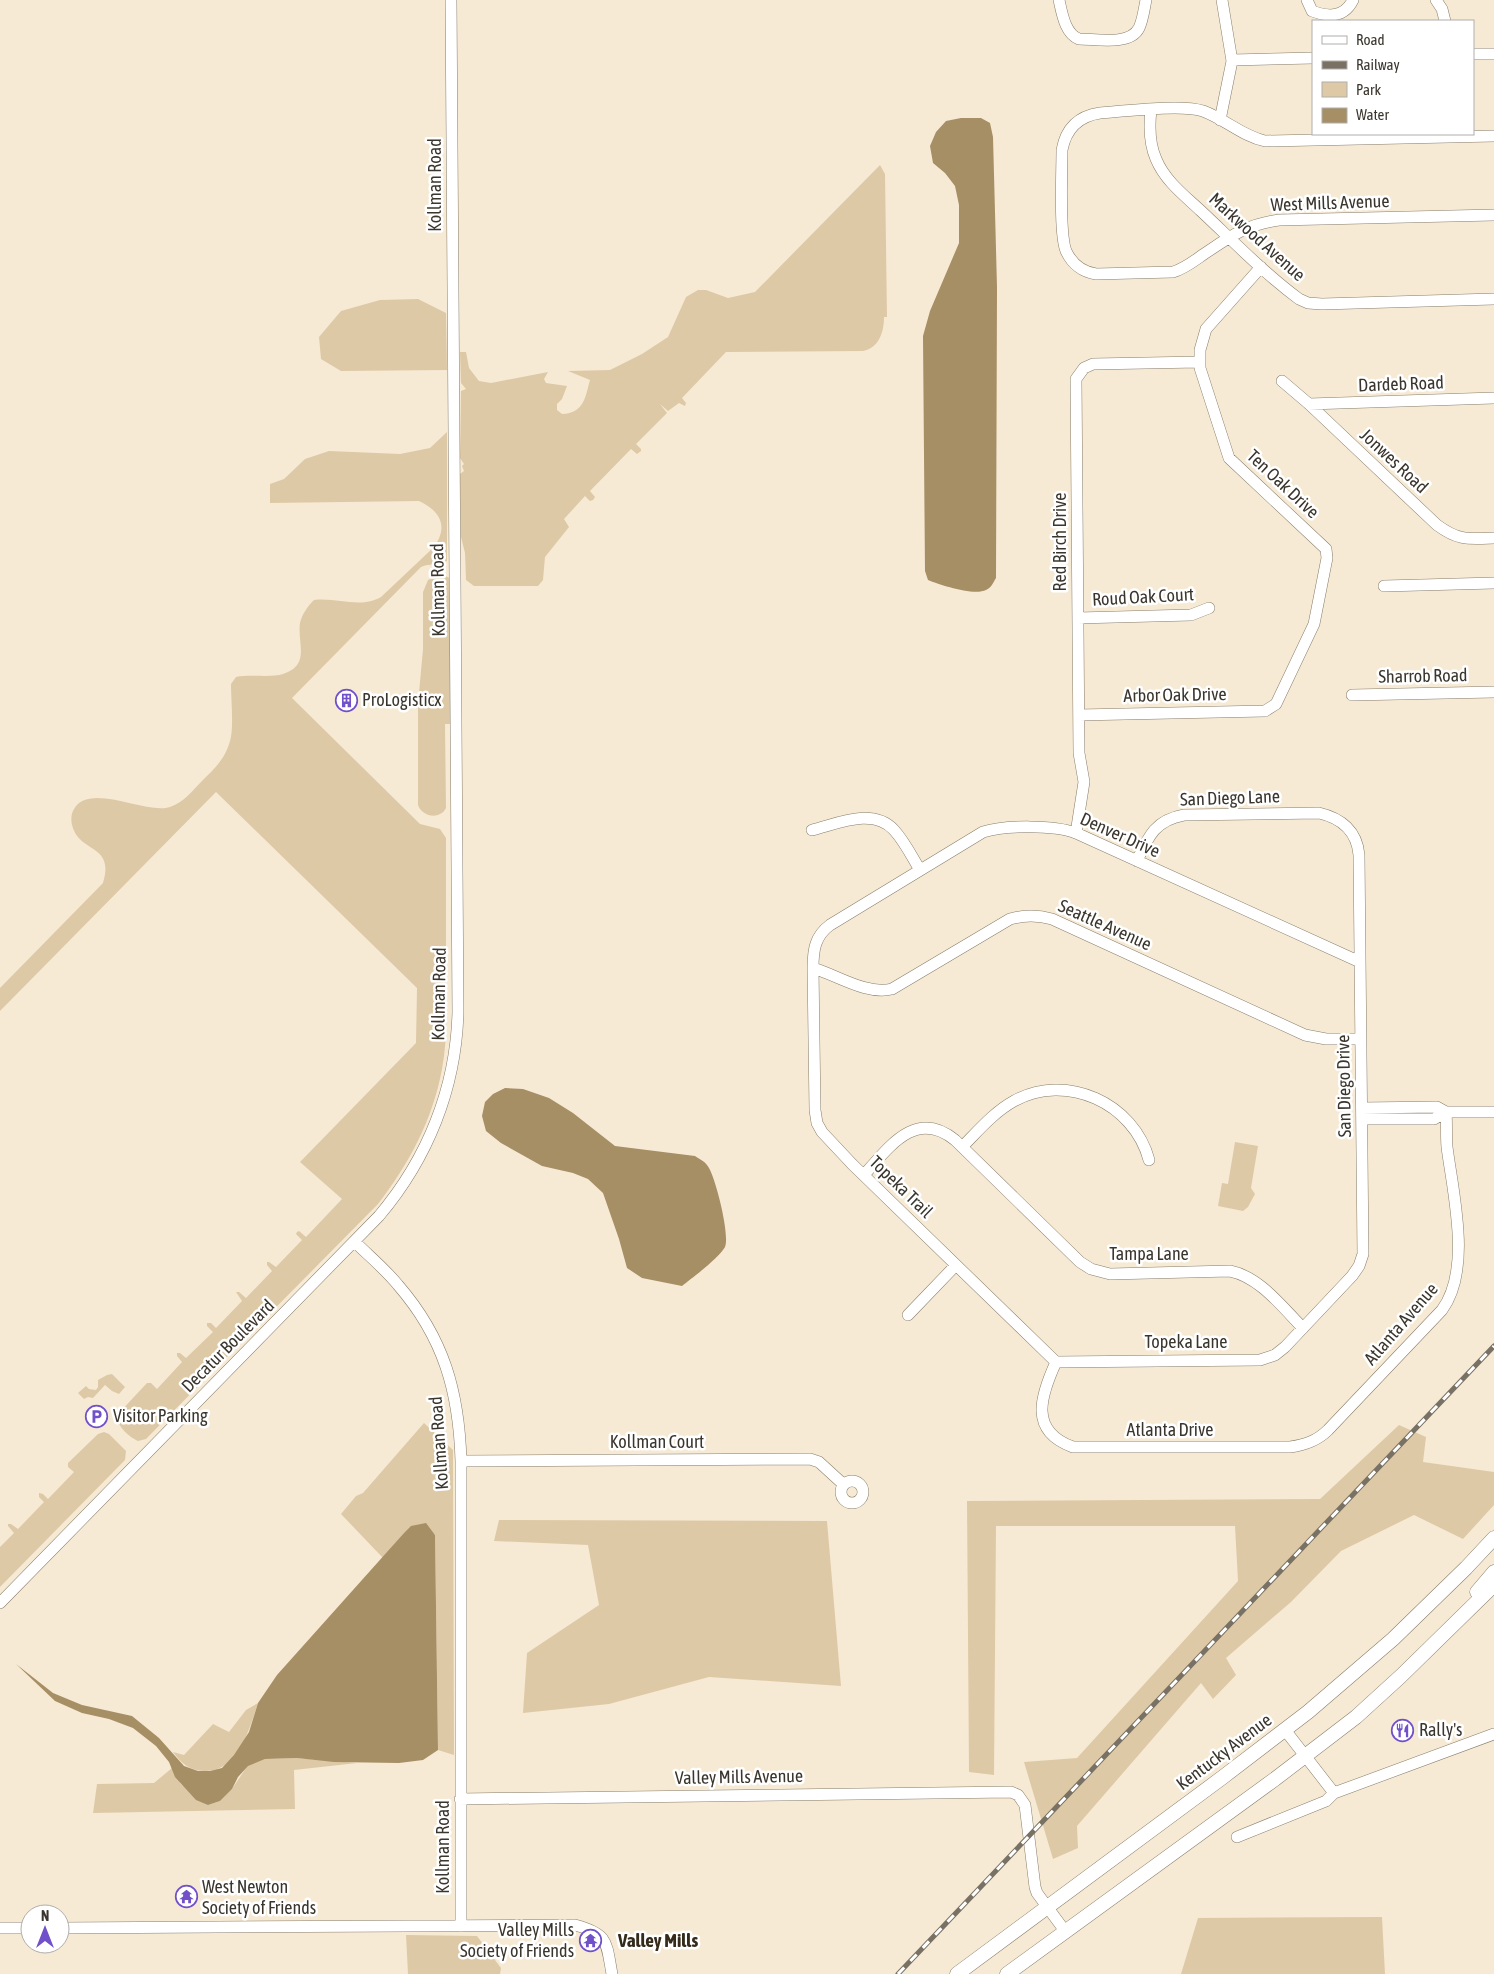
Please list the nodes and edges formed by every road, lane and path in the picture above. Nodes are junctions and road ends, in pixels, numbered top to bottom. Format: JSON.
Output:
{"nodes":[{"id":1,"x":451,"y":0,"type":"edge"},
{"id":2,"x":1059,"y":0,"type":"edge"},
{"id":3,"x":1146,"y":0,"type":"edge"},
{"id":4,"x":1222,"y":0,"type":"edge"},
{"id":5,"x":1307,"y":0,"type":"edge"},
{"id":6,"x":1353,"y":0,"type":"edge"},
{"id":7,"x":1436,"y":0,"type":"edge"},
{"id":8,"x":1445,"y":20,"type":"edge"},
{"id":9,"x":1474,"y":54,"type":"edge"},
{"id":10,"x":1494,"y":54,"type":"edge"},
{"id":11,"x":1312,"y":58,"type":"edge"},
{"id":12,"x":1232,"y":60,"type":"junction"},
{"id":13,"x":1151,"y":110,"type":"junction"},
{"id":14,"x":1220,"y":120,"type":"junction"},
{"id":15,"x":1494,"y":136,"type":"edge"},
{"id":16,"x":1494,"y":215,"type":"edge"},
{"id":17,"x":1229,"y":238,"type":"junction"},
{"id":18,"x":1262,"y":267,"type":"junction"},
{"id":19,"x":1494,"y":299,"type":"edge"},
{"id":20,"x":1199,"y":362,"type":"junction"},
{"id":21,"x":1282,"y":381,"type":"dead end"},
{"id":22,"x":1494,"y":398,"type":"edge"},
{"id":23,"x":1309,"y":404,"type":"junction"},
{"id":24,"x":1494,"y":538,"type":"edge"},
{"id":25,"x":1494,"y":583,"type":"edge"},
{"id":26,"x":1384,"y":586,"type":"dead end"},
{"id":27,"x":1209,"y":608,"type":"dead end"},
{"id":28,"x":1078,"y":618,"type":"junction"},
{"id":29,"x":1494,"y":692,"type":"edge"},
{"id":30,"x":1352,"y":696,"type":"dead end"},
{"id":31,"x":1272,"y":708,"type":"joint"},
{"id":32,"x":1078,"y":715,"type":"junction"},
{"id":33,"x":1345,"y":824,"type":"joint"},
{"id":34,"x":812,"y":830,"type":"dead end"},
{"id":35,"x":1076,"y":833,"type":"junction"},
{"id":36,"x":1136,"y":861,"type":"junction"},
{"id":37,"x":920,"y":870,"type":"junction"},
{"id":38,"x":818,"y":938,"type":"joint"},
{"id":39,"x":1360,"y":962,"type":"junction"},
{"id":40,"x":813,"y":968,"type":"junction"},
{"id":41,"x":1361,"y":1039,"type":"junction"},
{"id":42,"x":1446,"y":1112,"type":"junction"},
{"id":43,"x":1494,"y":1112,"type":"edge"},
{"id":44,"x":1362,"y":1113,"type":"junction"},
{"id":45,"x":962,"y":1147,"type":"junction"},
{"id":46,"x":1149,"y":1160,"type":"dead end"},
{"id":47,"x":864,"y":1175,"type":"junction"},
{"id":48,"x":355,"y":1242,"type":"junction"},
{"id":49,"x":956,"y":1265,"type":"junction"},
{"id":50,"x":908,"y":1315,"type":"dead end"},
{"id":51,"x":1304,"y":1328,"type":"junction"},
{"id":52,"x":1056,"y":1362,"type":"junction"},
{"id":53,"x":1310,"y":1442,"type":"joint"},
{"id":54,"x":461,"y":1461,"type":"junction"},
{"id":55,"x":843,"y":1484,"type":"dead end"},
{"id":56,"x":1494,"y":1538,"type":"edge"},
{"id":57,"x":1494,"y":1572,"type":"edge"},
{"id":58,"x":1494,"y":1586,"type":"edge"},
{"id":59,"x":0,"y":1602,"type":"edge"},
{"id":60,"x":1473,"y":1607,"type":"junction"},
{"id":61,"x":1285,"y":1730,"type":"junction"},
{"id":62,"x":1494,"y":1734,"type":"edge"},
{"id":63,"x":1304,"y":1756,"type":"junction"},
{"id":64,"x":1334,"y":1793,"type":"junction"},
{"id":65,"x":460,"y":1799,"type":"junction"},
{"id":66,"x":1236,"y":1837,"type":"dead end"},
{"id":67,"x":1047,"y":1906,"type":"junction"},
{"id":68,"x":461,"y":1926,"type":"junction"},
{"id":69,"x":0,"y":1928,"type":"edge"},
{"id":70,"x":20,"y":1928,"type":"edge"},
{"id":71,"x":70,"y":1928,"type":"edge"},
{"id":72,"x":1065,"y":1931,"type":"junction"},
{"id":73,"x":612,"y":1974,"type":"edge"},
{"id":74,"x":957,"y":1974,"type":"edge"},
{"id":75,"x":1007,"y":1974,"type":"edge"}],
"edges":[{"from":1,"to":48,"type":"street","name":"Kollman Road"},
{"from":2,"to":3,"type":"street"},
{"from":4,"to":12,"type":"street"},
{"from":5,"to":6,"type":"street"},
{"from":7,"to":8,"type":"street"},
{"from":9,"to":10,"type":"street"},
{"from":11,"to":12,"type":"street"},
{"from":12,"to":14,"type":"street"},
{"from":13,"to":14,"type":"street"},
{"from":13,"to":17,"type":"street","name":"Markwood Avenue"},
{"from":13,"to":17,"type":"street","name":"West Mills Avenue"},
{"from":14,"to":15,"type":"street"},
{"from":16,"to":17,"type":"street","name":"West Mills Avenue"},
{"from":17,"to":18,"type":"street","name":"Markwood Avenue"},
{"from":18,"to":19,"type":"street","name":"Markwood Avenue"},
{"from":18,"to":20,"type":"street","name":"Ten Oak Drive"},
{"from":20,"to":28,"type":"street","name":"Red Birch Drive"},
{"from":20,"to":31,"type":"street","name":"Ten Oak Drive"},
{"from":21,"to":23,"type":"street","name":"Jonwes Road"},
{"from":22,"to":23,"type":"street","name":"Dardeb Road"},
{"from":23,"to":24,"type":"street","name":"Jonwes Road"},
{"from":25,"to":26,"type":"street"},
{"from":27,"to":28,"type":"street","name":"Roud Oak Court"},
{"from":28,"to":32,"type":"street","name":"Red Birch Drive"},
{"from":29,"to":30,"type":"street","name":"Sharrob Road"},
{"from":31,"to":32,"type":"street","name":"Arbor Oak Drive"},
{"from":32,"to":35,"type":"street","name":"Red Birch Drive"},
{"from":33,"to":36,"type":"street","name":"San Diego Lane"},
{"from":33,"to":39,"type":"street","name":"San Diego Drive"},
{"from":34,"to":37,"type":"street"},
{"from":35,"to":36,"type":"street","name":"Denver Drive"},
{"from":35,"to":37,"type":"street","name":"Denver Drive"},
{"from":36,"to":39,"type":"street","name":"Denver Drive"},
{"from":37,"to":38,"type":"street","name":"Denver Drive"},
{"from":38,"to":40,"type":"street","name":"Topeka Trail"},
{"from":39,"to":41,"type":"street","name":"San Diego Drive"},
{"from":40,"to":41,"type":"street","name":"Seattle Avenue"},
{"from":40,"to":47,"type":"street","name":"Topeka Trail"},
{"from":41,"to":44,"type":"street","name":"San Diego Drive"},
{"from":42,"to":43,"type":"street"},
{"from":42,"to":44,"type":"street"},
{"from":42,"to":53,"type":"street","name":"Atlanta Avenue"},
{"from":44,"to":51,"type":"street","name":"San Diego Drive"},
{"from":45,"to":46,"type":"street"},
{"from":45,"to":47,"type":"street","name":"Tampa Lane"},
{"from":45,"to":51,"type":"street","name":"Tampa Lane"},
{"from":47,"to":49,"type":"street","name":"Topeka Trail"},
{"from":48,"to":54,"type":"street","name":"Kollman Road"},
{"from":48,"to":59,"type":"street","name":"Decatur Boulevard"},
{"from":49,"to":50,"type":"street"},
{"from":49,"to":52,"type":"street","name":"Topeka Trail"},
{"from":51,"to":52,"type":"street","name":"Topeka Lane"},
{"from":52,"to":53,"type":"street","name":"Atlanta Drive"},
{"from":54,"to":55,"type":"street","name":"Kollman Court"},
{"from":54,"to":65,"type":"street","name":"Kollman Road"},
{"from":56,"to":61,"type":"main road","name":"Kentucky Avenue"},
{"from":57,"to":60,"type":"main road"},
{"from":58,"to":60,"type":"main road"},
{"from":60,"to":63,"type":"main road"},
{"from":61,"to":63,"type":"street"},
{"from":61,"to":67,"type":"main road","name":"Kentucky Avenue"},
{"from":62,"to":64,"type":"street"},
{"from":63,"to":64,"type":"street"},
{"from":63,"to":72,"type":"main road"},
{"from":64,"to":66,"type":"street"},
{"from":65,"to":67,"type":"street","name":"Valley Mills Avenue"},
{"from":65,"to":68,"type":"street","name":"Kollman Road"},
{"from":67,"to":72,"type":"street"},
{"from":67,"to":74,"type":"main road","name":"Kentucky Avenue"},
{"from":68,"to":71,"type":"street"},
{"from":68,"to":73,"type":"street"},
{"from":69,"to":70,"type":"street"},
{"from":72,"to":75,"type":"main road"}]}
